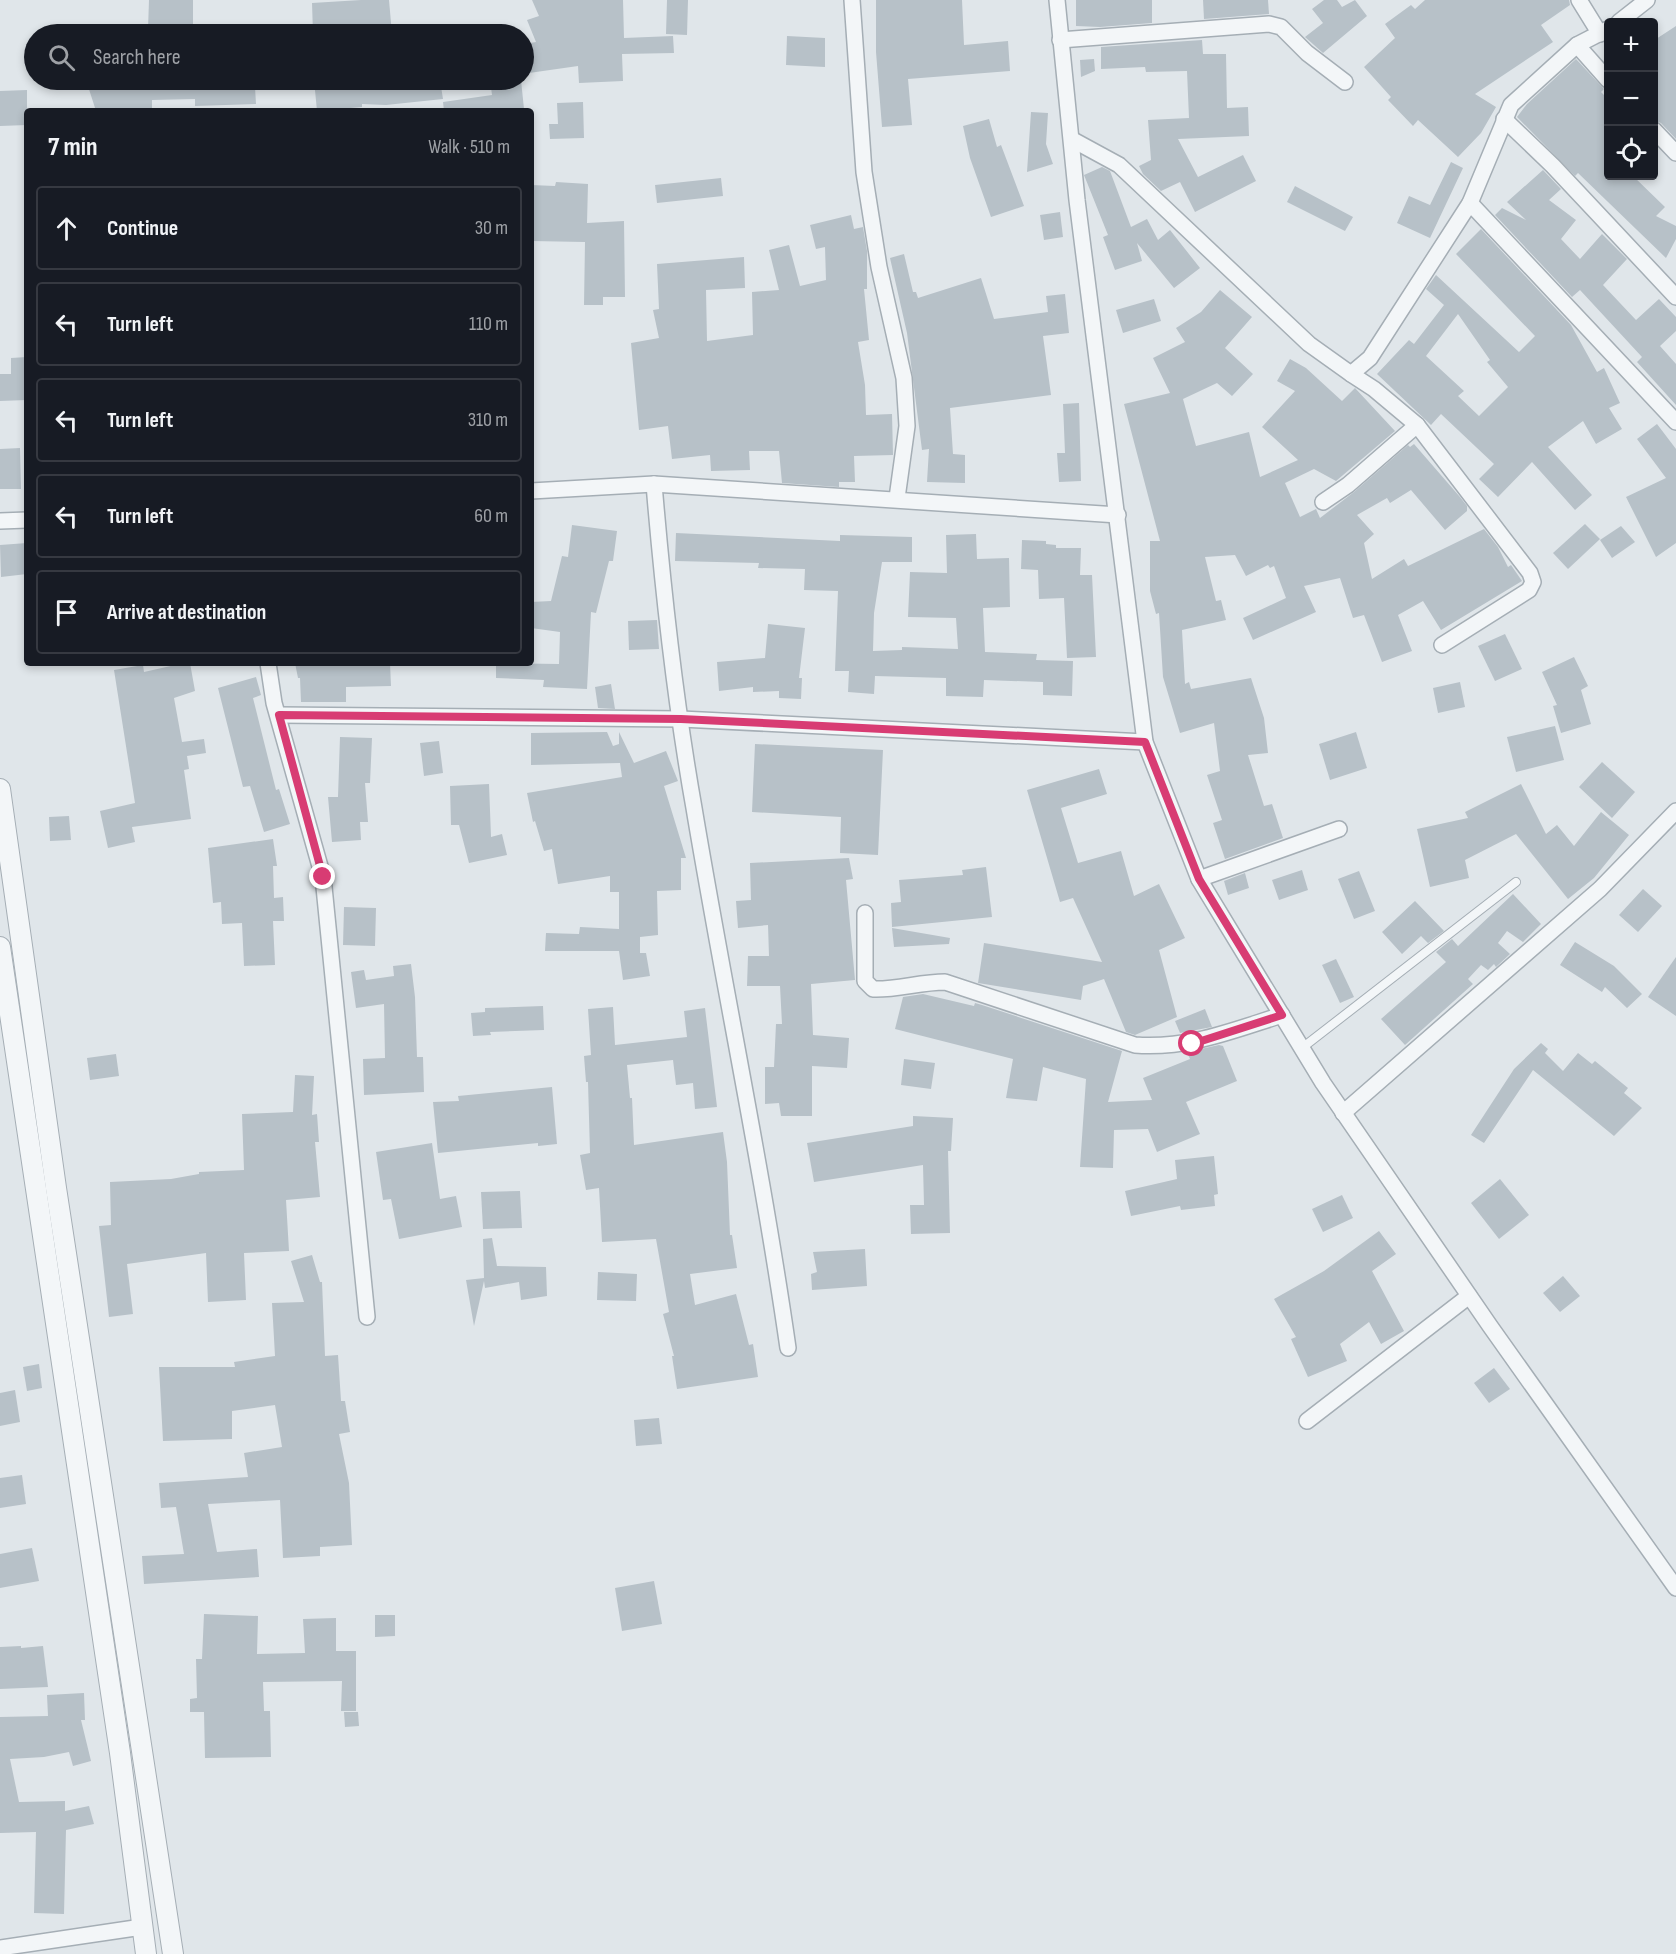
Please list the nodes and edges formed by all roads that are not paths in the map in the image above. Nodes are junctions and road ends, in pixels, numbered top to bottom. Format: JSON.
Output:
{"nodes":[{"id":1,"x":852,"y":0,"type":"edge"},
{"id":2,"x":1057,"y":0,"type":"edge"},
{"id":3,"x":1579,"y":0,"type":"edge"},
{"id":4,"x":1647,"y":0,"type":"edge"},
{"id":5,"x":1624,"y":18,"type":"edge"},
{"id":6,"x":1604,"y":32,"type":"edge"},
{"id":7,"x":1060,"y":40,"type":"junction"},
{"id":8,"x":1577,"y":45,"type":"junction"},
{"id":9,"x":1604,"y":75,"type":"edge"},
{"id":10,"x":1345,"y":82,"type":"dead end"},
{"id":11,"x":1504,"y":119,"type":"junction"},
{"id":12,"x":1658,"y":135,"type":"edge"},
{"id":13,"x":1073,"y":140,"type":"junction"},
{"id":14,"x":1676,"y":153,"type":"edge"},
{"id":15,"x":1470,"y":203,"type":"junction"},
{"id":16,"x":1676,"y":297,"type":"edge"},
{"id":17,"x":1351,"y":374,"type":"junction"},
{"id":18,"x":1676,"y":422,"type":"edge"},
{"id":19,"x":1417,"y":425,"type":"junction"},
{"id":20,"x":654,"y":484,"type":"junction"},
{"id":21,"x":534,"y":491,"type":"edge"},
{"id":22,"x":897,"y":498,"type":"junction"},
{"id":23,"x":1323,"y":502,"type":"dead end"},
{"id":24,"x":1118,"y":515,"type":"junction"},
{"id":25,"x":24,"y":520,"type":"edge"},
{"id":26,"x":0,"y":521,"type":"edge"},
{"id":27,"x":1442,"y":645,"type":"dead end"},
{"id":28,"x":268,"y":666,"type":"edge"},
{"id":29,"x":279,"y":715,"type":"junction"},
{"id":30,"x":681,"y":719,"type":"junction"},
{"id":31,"x":1145,"y":742,"type":"junction"},
{"id":32,"x":0,"y":789,"type":"edge"},
{"id":33,"x":1676,"y":811,"type":"edge"},
{"id":34,"x":1340,"y":829,"type":"dead end"},
{"id":35,"x":1199,"y":879,"type":"junction"},
{"id":36,"x":1516,"y":882,"type":"dead end"},
{"id":37,"x":865,"y":913,"type":"dead end"},
{"id":38,"x":0,"y":947,"type":"edge"},
{"id":39,"x":1282,"y":1015,"type":"junction"},
{"id":40,"x":1302,"y":1048,"type":"junction"},
{"id":41,"x":1343,"y":1113,"type":"junction"},
{"id":42,"x":1469,"y":1296,"type":"junction"},
{"id":43,"x":367,"y":1317,"type":"dead end"},
{"id":44,"x":788,"y":1348,"type":"dead end"},
{"id":45,"x":1307,"y":1421,"type":"dead end"},
{"id":46,"x":1676,"y":1588,"type":"edge"},
{"id":47,"x":142,"y":1928,"type":"junction"},
{"id":48,"x":1,"y":1950,"type":"edge"},
{"id":49,"x":146,"y":1954,"type":"edge"},
{"id":50,"x":174,"y":1954,"type":"edge"}],
"edges":[{"from":1,"to":22,"type":"street"},
{"from":2,"to":7,"type":"street"},
{"from":3,"to":6,"type":"street"},
{"from":4,"to":5,"type":"street"},
{"from":6,"to":8,"type":"street"},
{"from":7,"to":10,"type":"street"},
{"from":7,"to":13,"type":"street"},
{"from":8,"to":9,"type":"street"},
{"from":8,"to":11,"type":"street"},
{"from":11,"to":15,"type":"street"},
{"from":11,"to":16,"type":"street"},
{"from":12,"to":14,"type":"street"},
{"from":13,"to":17,"type":"street"},
{"from":13,"to":24,"type":"street"},
{"from":15,"to":17,"type":"street"},
{"from":15,"to":18,"type":"street"},
{"from":17,"to":19,"type":"street"},
{"from":19,"to":23,"type":"street"},
{"from":19,"to":27,"type":"street"},
{"from":20,"to":21,"type":"street"},
{"from":20,"to":22,"type":"street"},
{"from":20,"to":30,"type":"street"},
{"from":22,"to":24,"type":"street"},
{"from":24,"to":31,"type":"street"},
{"from":25,"to":26,"type":"street"},
{"from":28,"to":29,"type":"street"},
{"from":29,"to":30,"type":"street"},
{"from":29,"to":43,"type":"street"},
{"from":30,"to":31,"type":"street"},
{"from":30,"to":44,"type":"street"},
{"from":31,"to":35,"type":"street"},
{"from":32,"to":50,"type":"street"},
{"from":33,"to":41,"type":"street"},
{"from":34,"to":35,"type":"street"},
{"from":35,"to":39,"type":"street"},
{"from":36,"to":40,"type":"lane"},
{"from":37,"to":39,"type":"street"},
{"from":38,"to":47,"type":"street"},
{"from":39,"to":40,"type":"street"},
{"from":40,"to":41,"type":"street"},
{"from":41,"to":42,"type":"street"},
{"from":42,"to":45,"type":"street"},
{"from":42,"to":46,"type":"street"},
{"from":47,"to":48,"type":"street"},
{"from":47,"to":49,"type":"street"}]}
